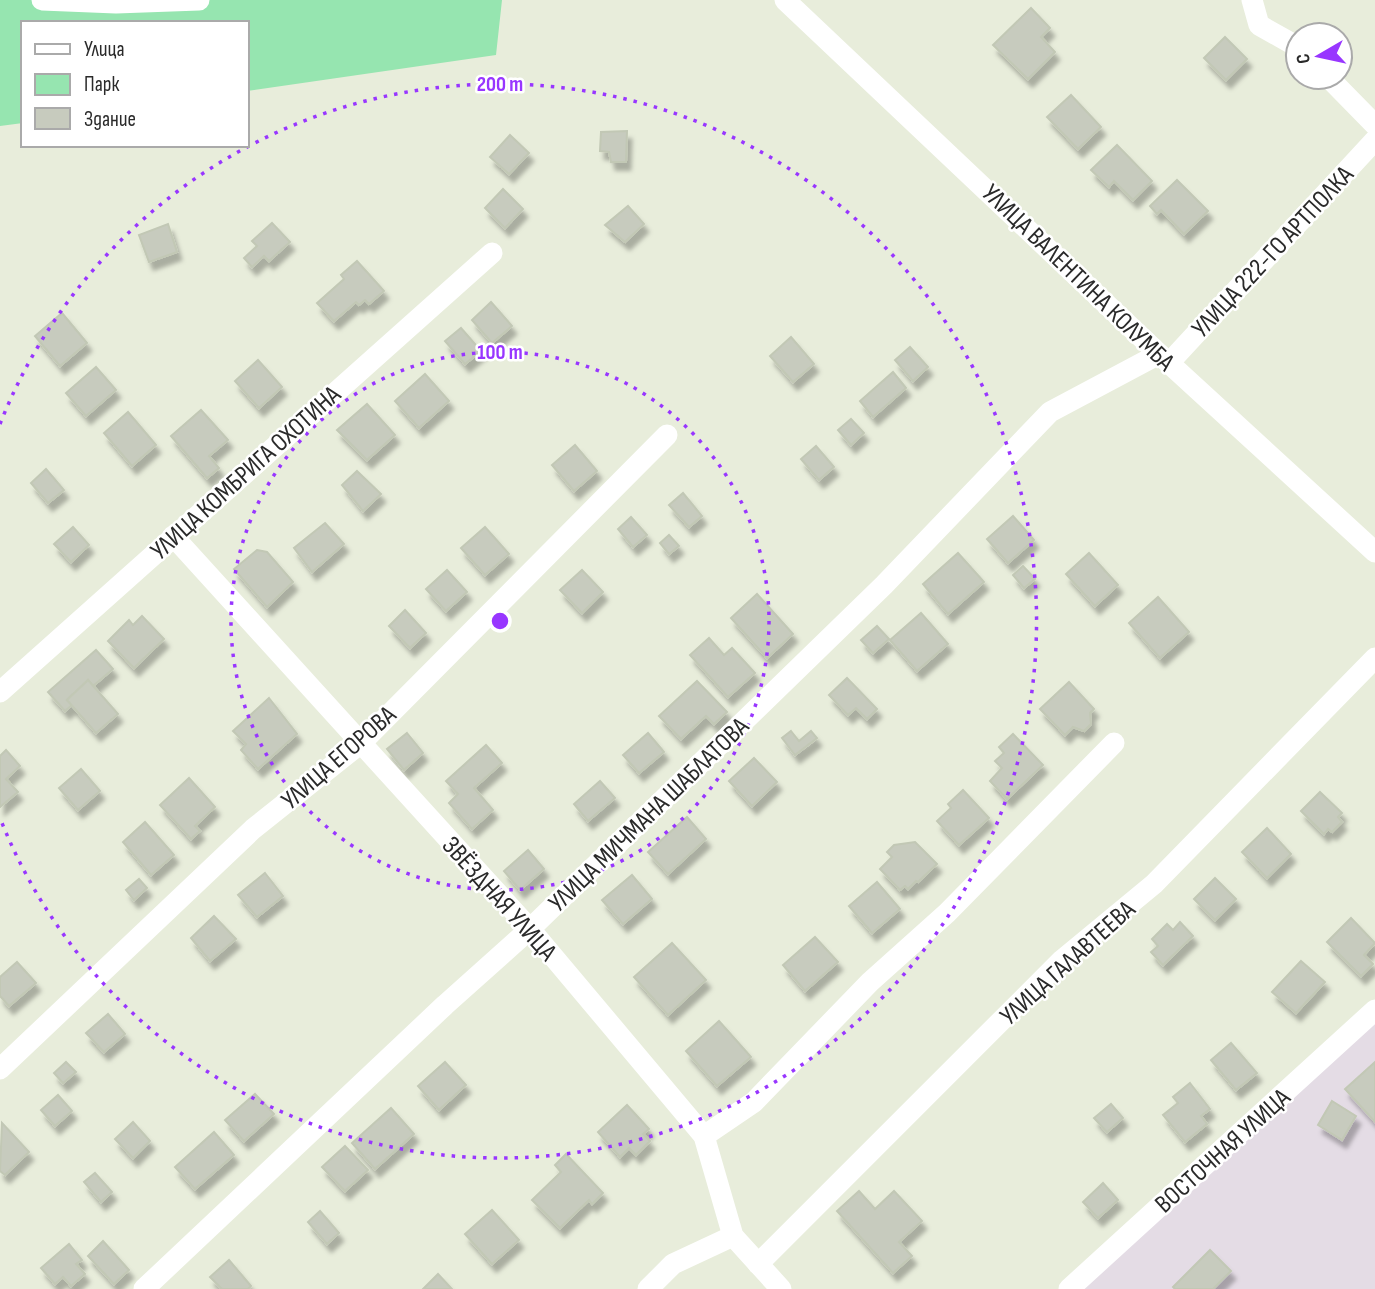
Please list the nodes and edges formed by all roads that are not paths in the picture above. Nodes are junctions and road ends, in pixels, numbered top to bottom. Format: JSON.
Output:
{"nodes":[{"id":1,"x":42,"y":0,"type":"edge"},
{"id":2,"x":200,"y":0,"type":"edge"},
{"id":3,"x":785,"y":0,"type":"edge"},
{"id":4,"x":1252,"y":0,"type":"edge"},
{"id":5,"x":1284,"y":39,"type":"edge"},
{"id":6,"x":1342,"y":91,"type":"edge"},
{"id":7,"x":1375,"y":125,"type":"edge"},
{"id":8,"x":1375,"y":140,"type":"edge"},
{"id":9,"x":492,"y":253,"type":"dead end"},
{"id":10,"x":1164,"y":358,"type":"junction"},
{"id":11,"x":667,"y":435,"type":"dead end"},
{"id":12,"x":173,"y":536,"type":"junction"},
{"id":13,"x":1375,"y":551,"type":"edge"},
{"id":14,"x":1375,"y":659,"type":"edge"},
{"id":15,"x":0,"y":692,"type":"edge"},
{"id":16,"x":361,"y":743,"type":"junction"},
{"id":17,"x":1114,"y":743,"type":"dead end"},
{"id":18,"x":530,"y":929,"type":"junction"},
{"id":19,"x":1375,"y":1010,"type":"edge"},
{"id":20,"x":0,"y":1069,"type":"edge"},
{"id":21,"x":704,"y":1136,"type":"junction"},
{"id":22,"x":733,"y":1236,"type":"junction"},
{"id":23,"x":758,"y":1264,"type":"junction"},
{"id":24,"x":144,"y":1289,"type":"edge"},
{"id":25,"x":648,"y":1289,"type":"edge"},
{"id":26,"x":781,"y":1289,"type":"edge"},
{"id":27,"x":1069,"y":1289,"type":"edge"}],
"edges":[{"from":1,"to":2,"type":"street"},
{"from":3,"to":10,"type":"street","name":"УЛИЦА ВАЛЕНТИНА КОЛУМБА"},
{"from":4,"to":5,"type":"street"},
{"from":6,"to":7,"type":"street"},
{"from":8,"to":10,"type":"street","name":"УЛИЦА 222-ГО АРТПОЛКА"},
{"from":9,"to":12,"type":"street","name":"УЛИЦА КОМБРИГА ОХОТИНА"},
{"from":10,"to":13,"type":"street","name":"УЛИЦА ВАЛЕНТИНА КОЛУМБА"},
{"from":10,"to":18,"type":"street","name":"УЛИЦА МИЧМАНА ШАБЛАТОВА"},
{"from":11,"to":16,"type":"street","name":"УЛИЦА ЕГОРОВА"},
{"from":12,"to":15,"type":"street","name":"УЛИЦА КОМБРИГА ОХОТИНА"},
{"from":12,"to":16,"type":"street","name":"ЗВЁЗДНАЯ УЛИЦА"},
{"from":14,"to":23,"type":"street","name":"УЛИЦА ГАЛАВТЕЕВА"},
{"from":16,"to":18,"type":"street","name":"ЗВЁЗДНАЯ УЛИЦА"},
{"from":16,"to":20,"type":"street","name":"УЛИЦА ЕГОРОВА"},
{"from":17,"to":21,"type":"street"},
{"from":18,"to":21,"type":"street","name":"ЗВЁЗДНАЯ УЛИЦА"},
{"from":18,"to":24,"type":"street","name":"УЛИЦА МИЧМАНА ШАБЛАТОВА"},
{"from":19,"to":27,"type":"street","name":"ВОСТОЧНАЯ УЛИЦА"},
{"from":21,"to":22,"type":"street","name":"ЗВЁЗДНАЯ УЛИЦА"},
{"from":22,"to":23,"type":"street","name":"ЗВЁЗДНАЯ УЛИЦА"},
{"from":22,"to":25,"type":"street"},
{"from":23,"to":26,"type":"street","name":"ЗВЁЗДНАЯ УЛИЦА"}]}
